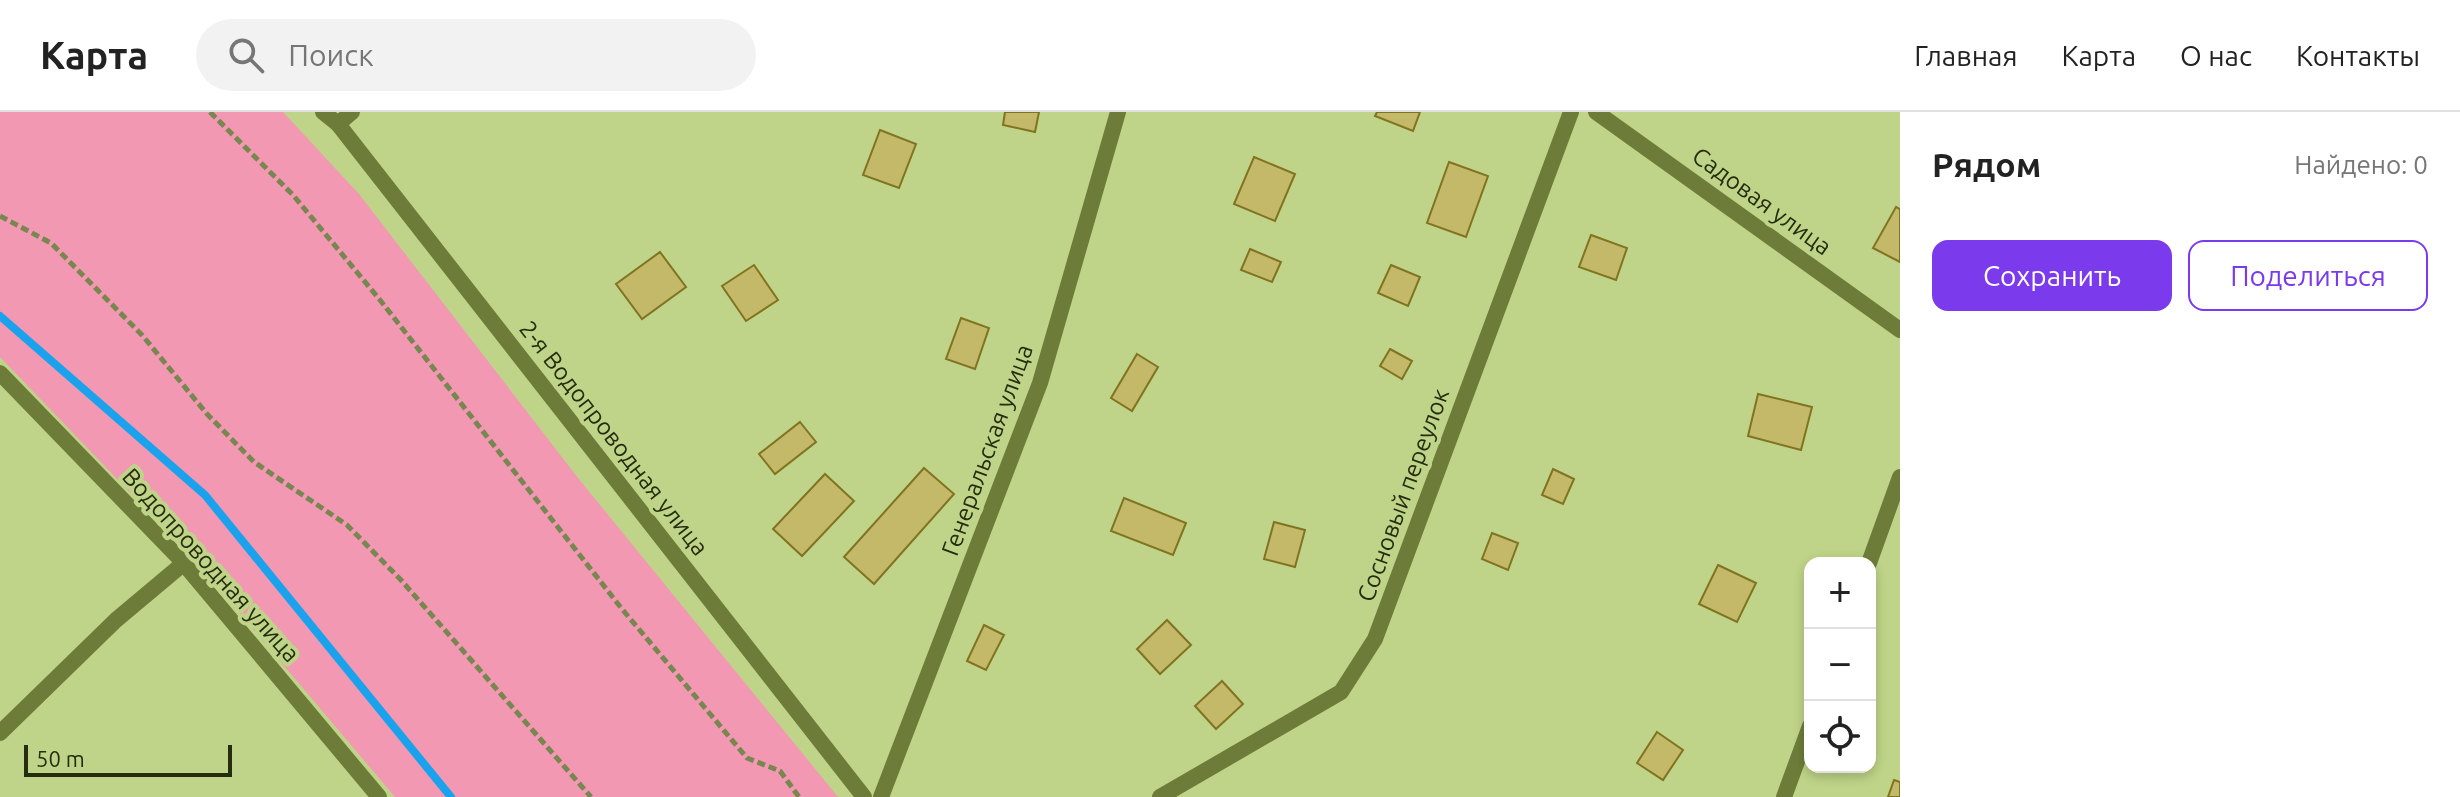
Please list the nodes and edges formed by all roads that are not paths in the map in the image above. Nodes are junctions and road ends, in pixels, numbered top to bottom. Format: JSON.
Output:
{"nodes":[{"id":1,"x":323,"y":112,"type":"edge"},
{"id":2,"x":352,"y":112,"type":"edge"},
{"id":3,"x":1118,"y":112,"type":"edge"},
{"id":4,"x":1571,"y":112,"type":"edge"},
{"id":5,"x":1596,"y":112,"type":"edge"},
{"id":6,"x":338,"y":124,"type":"junction"},
{"id":7,"x":1900,"y":330,"type":"edge"},
{"id":8,"x":0,"y":373,"type":"edge"},
{"id":9,"x":1900,"y":477,"type":"edge"},
{"id":10,"x":1871,"y":557,"type":"edge"},
{"id":11,"x":184,"y":563,"type":"junction"},
{"id":12,"x":0,"y":733,"type":"edge"},
{"id":13,"x":1804,"y":742,"type":"edge"},
{"id":14,"x":379,"y":797,"type":"edge"},
{"id":15,"x":864,"y":797,"type":"edge"},
{"id":16,"x":881,"y":797,"type":"edge"},
{"id":17,"x":1160,"y":797,"type":"edge"},
{"id":18,"x":1784,"y":797,"type":"edge"}],
"edges":[{"from":1,"to":6,"type":"street","name":"2-я Водопроводная улица"},
{"from":2,"to":6,"type":"street"},
{"from":3,"to":16,"type":"street","name":"Генеральская улица"},
{"from":4,"to":17,"type":"street","name":"Сосновый переулок"},
{"from":5,"to":7,"type":"street","name":"Садовая улица"},
{"from":6,"to":15,"type":"street","name":"2-я Водопроводная улица"},
{"from":8,"to":11,"type":"street","name":"Водопроводная улица"},
{"from":9,"to":10,"type":"street"},
{"from":11,"to":12,"type":"street"},
{"from":11,"to":14,"type":"street","name":"Водопроводная улица"},
{"from":13,"to":18,"type":"street"}]}
